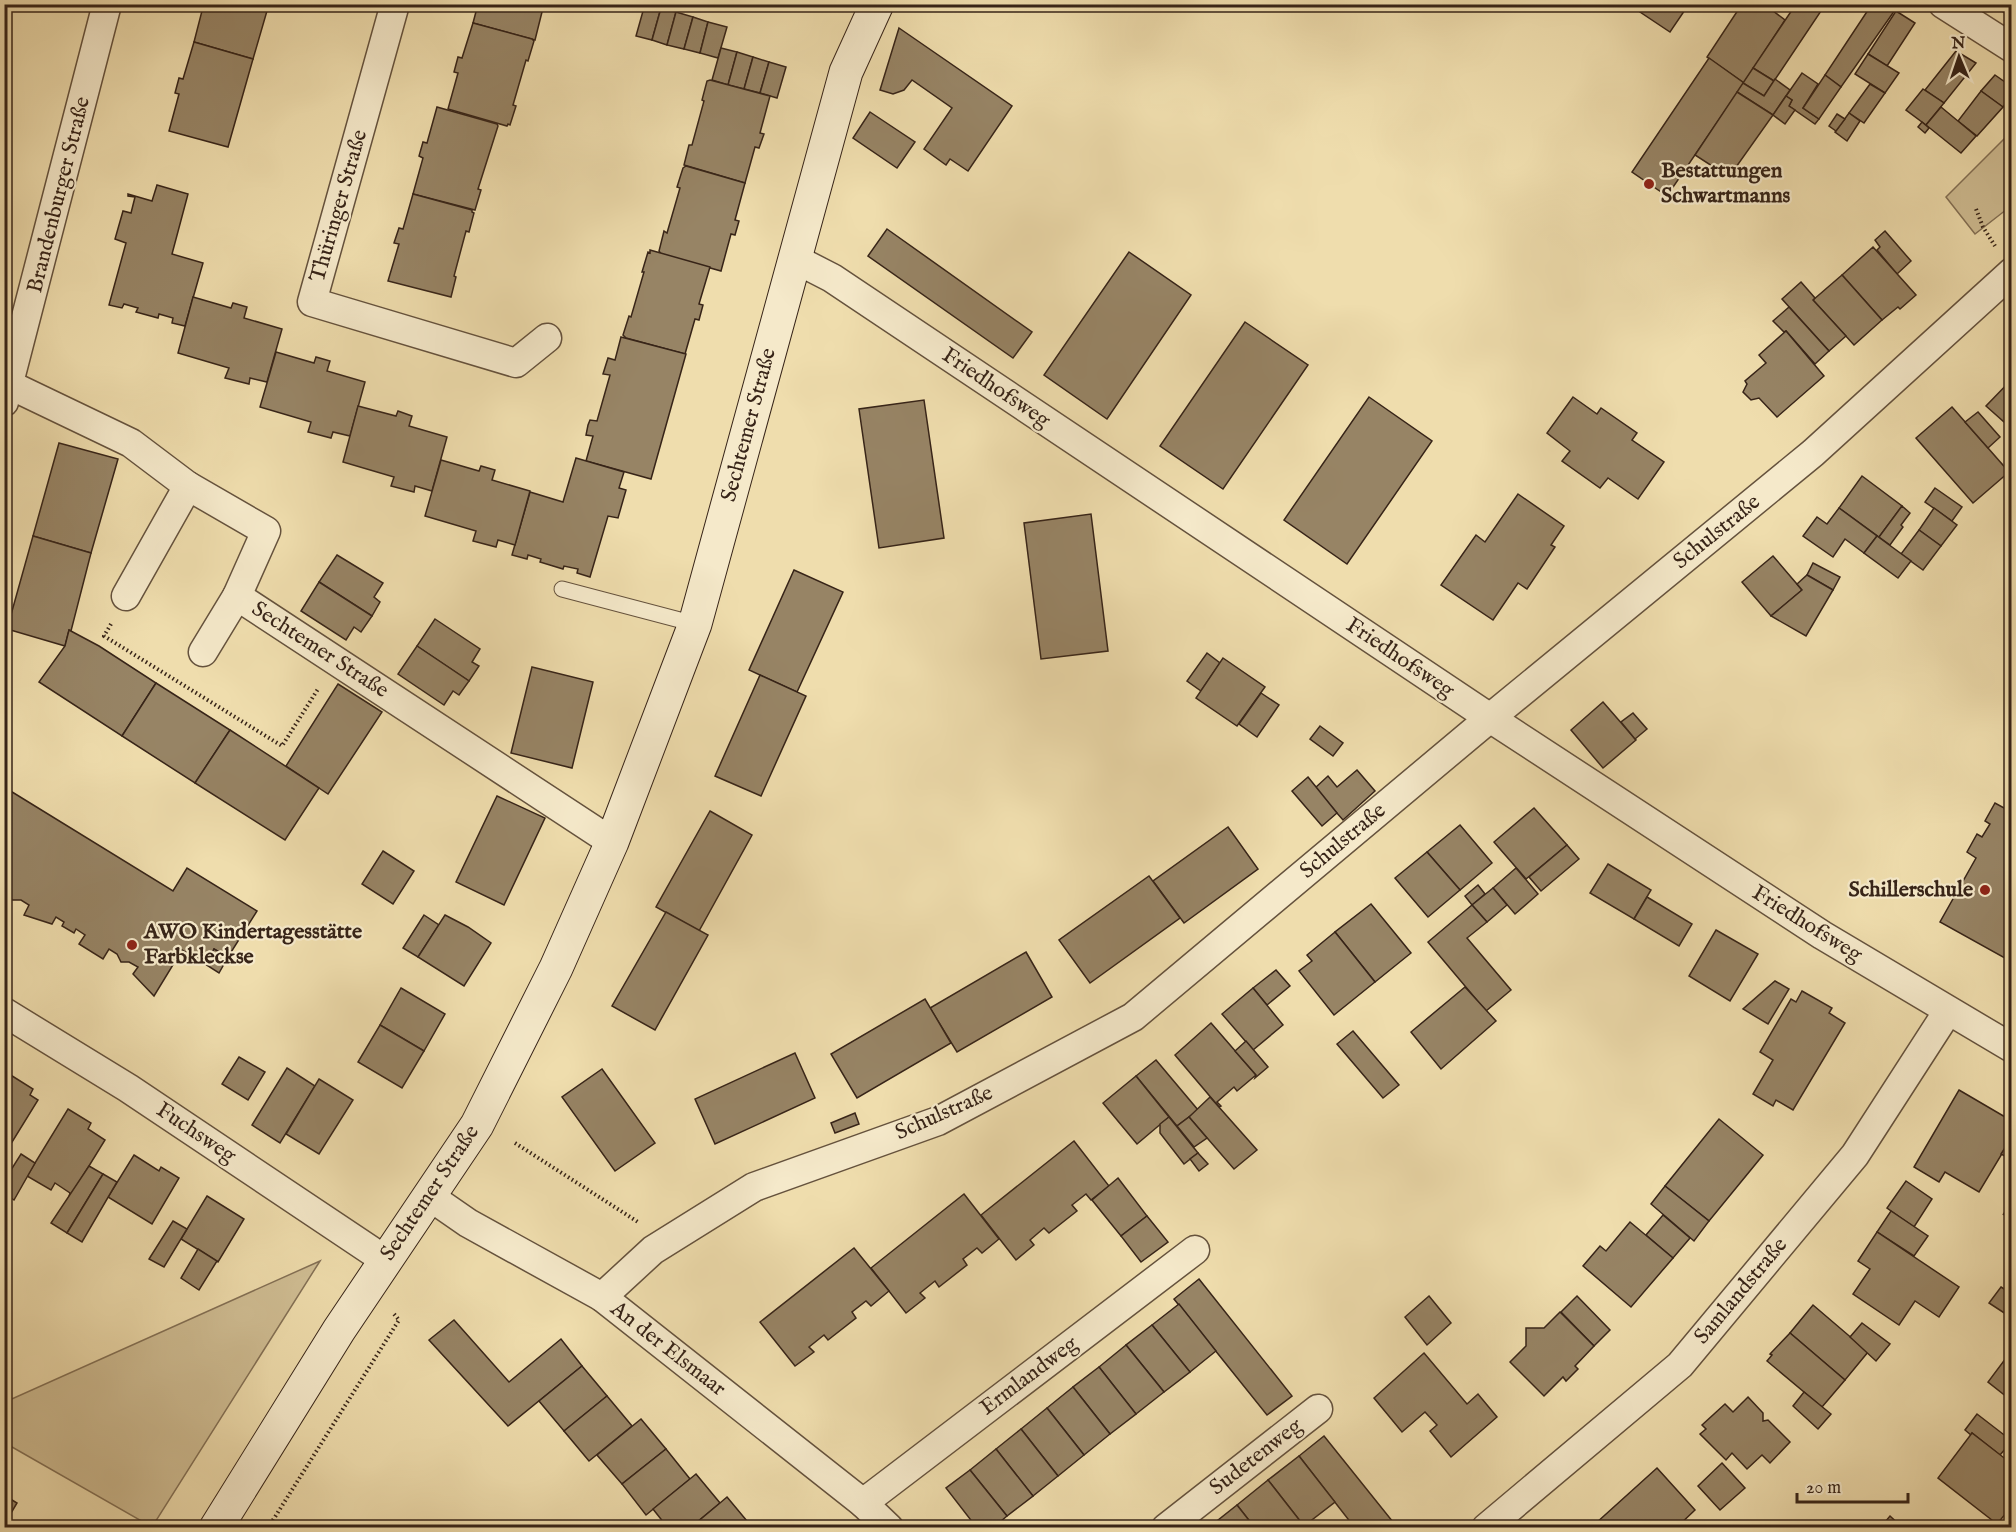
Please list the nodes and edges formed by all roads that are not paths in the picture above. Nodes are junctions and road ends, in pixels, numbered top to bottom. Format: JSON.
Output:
{"nodes":[{"id":1,"x":107,"y":4,"type":"edge"},
{"id":2,"x":395,"y":4,"type":"edge"},
{"id":3,"x":877,"y":4,"type":"edge"},
{"id":4,"x":1943,"y":4,"type":"edge"},
{"id":5,"x":2012,"y":48,"type":"edge"},
{"id":6,"x":795,"y":259,"type":"junction"},
{"id":7,"x":2005,"y":260,"type":"edge"},
{"id":8,"x":547,"y":338,"type":"dead end"},
{"id":9,"x":7,"y":394,"type":"edge"},
{"id":10,"x":188,"y":486,"type":"junction"},
{"id":11,"x":562,"y":589,"type":"dead end"},
{"id":12,"x":126,"y":596,"type":"dead end"},
{"id":13,"x":237,"y":596,"type":"junction"},
{"id":14,"x":695,"y":624,"type":"junction"},
{"id":15,"x":203,"y":652,"type":"dead end"},
{"id":16,"x":1490,"y":718,"type":"junction"},
{"id":17,"x":612,"y":842,"type":"junction"},
{"id":18,"x":1948,"y":1011,"type":"junction"},
{"id":19,"x":4,"y":1012,"type":"edge"},
{"id":20,"x":2012,"y":1048,"type":"edge"},
{"id":21,"x":429,"y":1196,"type":"junction"},
{"id":22,"x":1196,"y":1250,"type":"dead end"},
{"id":23,"x":385,"y":1260,"type":"junction"},
{"id":24,"x":602,"y":1297,"type":"junction"},
{"id":25,"x":1318,"y":1409,"type":"dead end"},
{"id":26,"x":863,"y":1503,"type":"junction"},
{"id":27,"x":216,"y":1527,"type":"edge"},
{"id":28,"x":889,"y":1527,"type":"edge"},
{"id":29,"x":1166,"y":1527,"type":"edge"},
{"id":30,"x":1486,"y":1527,"type":"edge"}],
"edges":[{"from":1,"to":9,"type":"street","name":"Brandenburger Straße"},
{"from":2,"to":8,"type":"street","name":"Thüringer Straße"},
{"from":3,"to":6,"type":"street","name":"Sechtemer Straße"},
{"from":4,"to":5,"type":"street"},
{"from":6,"to":14,"type":"street","name":"Sechtemer Straße"},
{"from":6,"to":16,"type":"street","name":"Friedhofsweg"},
{"from":7,"to":16,"type":"street","name":"Schulstraße"},
{"from":9,"to":10,"type":"street","name":"Brandenburger Straße"},
{"from":10,"to":12,"type":"street"},
{"from":10,"to":13,"type":"street","name":"Sechtemer Straße"},
{"from":11,"to":14,"type":"lane"},
{"from":13,"to":15,"type":"street","name":"Sechtemer Straße"},
{"from":13,"to":17,"type":"street","name":"Sechtemer Straße"},
{"from":14,"to":17,"type":"street","name":"Sechtemer Straße"},
{"from":16,"to":18,"type":"street","name":"Friedhofsweg"},
{"from":16,"to":24,"type":"street","name":"Schulstraße"},
{"from":17,"to":21,"type":"street","name":"Sechtemer Straße"},
{"from":18,"to":20,"type":"street","name":"Friedhofsweg"},
{"from":18,"to":30,"type":"street","name":"Samlandstraße"},
{"from":19,"to":23,"type":"street","name":"Fuchsweg"},
{"from":21,"to":23,"type":"street","name":"Sechtemer Straße"},
{"from":21,"to":24,"type":"street","name":"An der Elsmaar"},
{"from":22,"to":26,"type":"street","name":"Ermlandweg"},
{"from":23,"to":27,"type":"street","name":"Sechtemer Straße"},
{"from":24,"to":26,"type":"street","name":"An der Elsmaar"},
{"from":25,"to":29,"type":"street","name":"Sudetenweg"},
{"from":26,"to":28,"type":"street","name":"An der Elsmaar"}]}
